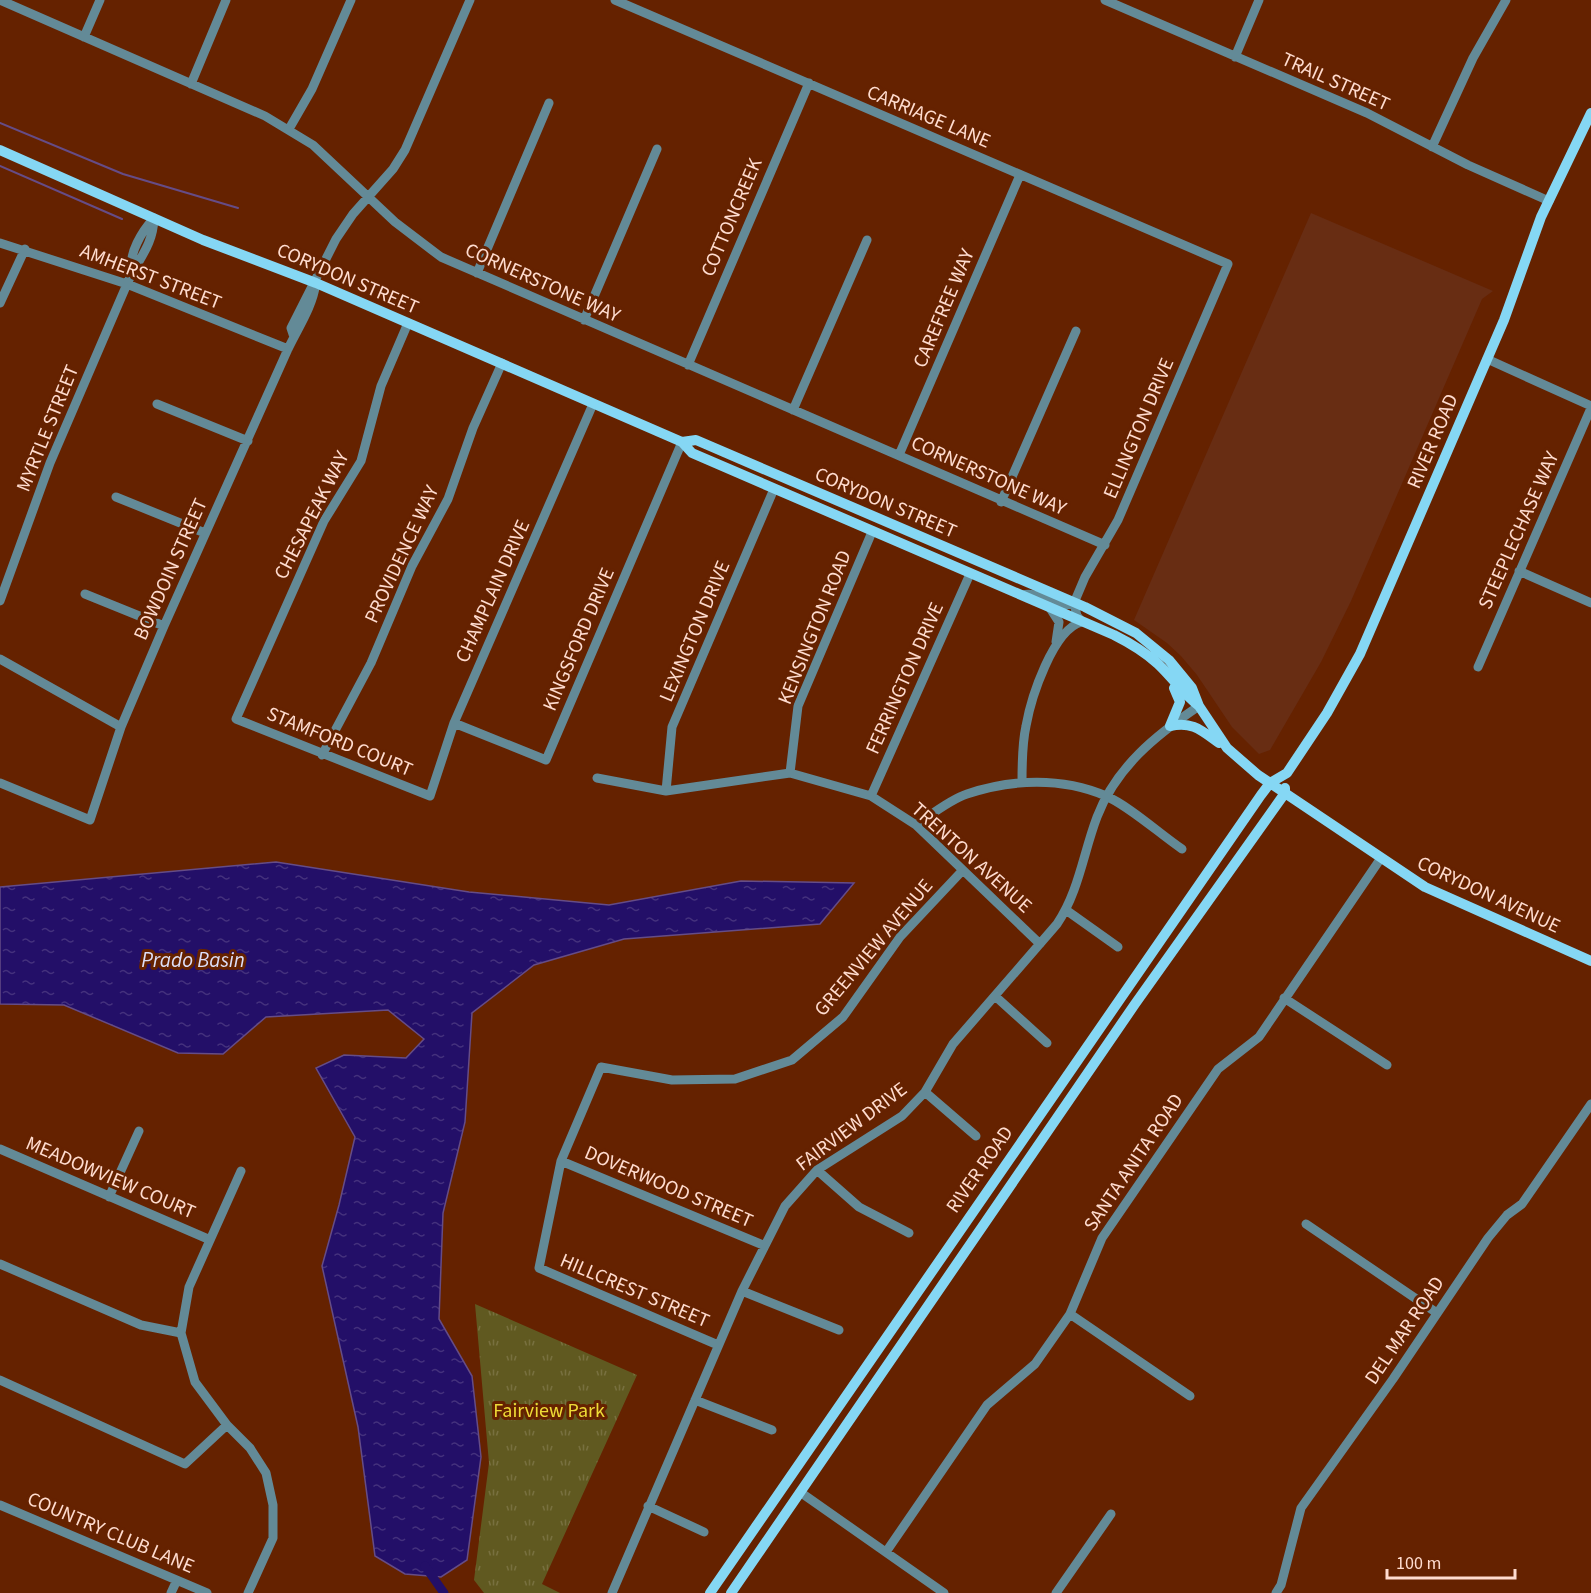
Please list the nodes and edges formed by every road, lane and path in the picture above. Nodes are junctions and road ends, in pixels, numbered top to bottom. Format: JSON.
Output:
{"nodes":[{"id":1,"x":0,"y":0,"type":"edge"},
{"id":2,"x":100,"y":0,"type":"edge"},
{"id":3,"x":226,"y":0,"type":"edge"},
{"id":4,"x":351,"y":0,"type":"edge"},
{"id":5,"x":470,"y":0,"type":"edge"},
{"id":6,"x":615,"y":0,"type":"edge"},
{"id":7,"x":1105,"y":0,"type":"edge"},
{"id":8,"x":1259,"y":0,"type":"edge"},
{"id":9,"x":1506,"y":0,"type":"edge"},
{"id":10,"x":84,"y":37,"type":"junction"},
{"id":11,"x":1235,"y":57,"type":"junction"},
{"id":12,"x":808,"y":83,"type":"junction"},
{"id":13,"x":190,"y":84,"type":"junction"},
{"id":14,"x":549,"y":103,"type":"dead end"},
{"id":15,"x":1591,"y":114,"type":"edge"},
{"id":16,"x":289,"y":129,"type":"junction"},
{"id":17,"x":1432,"y":147,"type":"junction"},
{"id":18,"x":657,"y":149,"type":"dead end"},
{"id":19,"x":0,"y":150,"type":"edge"},
{"id":20,"x":1020,"y":174,"type":"junction"},
{"id":21,"x":369,"y":197,"type":"junction"},
{"id":22,"x":1549,"y":201,"type":"junction"},
{"id":23,"x":154,"y":218,"type":"junction"},
{"id":24,"x":867,"y":240,"type":"dead end"},
{"id":25,"x":0,"y":243,"type":"edge"},
{"id":26,"x":25,"y":249,"type":"junction"},
{"id":27,"x":1228,"y":264,"type":"joint"},
{"id":28,"x":477,"y":273,"type":"junction"},
{"id":29,"x":316,"y":283,"type":"junction"},
{"id":30,"x":127,"y":284,"type":"junction"},
{"id":31,"x":0,"y":303,"type":"edge"},
{"id":32,"x":584,"y":320,"type":"junction"},
{"id":33,"x":408,"y":323,"type":"junction"},
{"id":34,"x":1076,"y":331,"type":"dead end"},
{"id":35,"x":288,"y":349,"type":"junction"},
{"id":36,"x":1487,"y":359,"type":"junction"},
{"id":37,"x":502,"y":363,"type":"junction"},
{"id":38,"x":688,"y":365,"type":"junction"},
{"id":39,"x":157,"y":404,"type":"dead end"},
{"id":40,"x":593,"y":404,"type":"junction"},
{"id":41,"x":1591,"y":407,"type":"edge"},
{"id":42,"x":793,"y":410,"type":"junction"},
{"id":43,"x":248,"y":441,"type":"junction"},
{"id":44,"x":682,"y":442,"type":"junction"},
{"id":45,"x":899,"y":455,"type":"junction"},
{"id":46,"x":774,"y":489,"type":"junction"},
{"id":47,"x":116,"y":497,"type":"dead end"},
{"id":48,"x":1002,"y":502,"type":"junction"},
{"id":49,"x":872,"y":532,"type":"junction"},
{"id":50,"x":206,"y":533,"type":"junction"},
{"id":51,"x":1105,"y":545,"type":"junction"},
{"id":52,"x":1519,"y":571,"type":"junction"},
{"id":53,"x":970,"y":574,"type":"junction"},
{"id":54,"x":85,"y":594,"type":"dead end"},
{"id":55,"x":1022,"y":595,"type":"junction"},
{"id":56,"x":0,"y":601,"type":"edge"},
{"id":57,"x":1074,"y":603,"type":"junction"},
{"id":58,"x":1591,"y":603,"type":"edge"},
{"id":59,"x":1050,"y":608,"type":"junction"},
{"id":60,"x":1082,"y":622,"type":"junction"},
{"id":61,"x":164,"y":626,"type":"junction"},
{"id":62,"x":1056,"y":645,"type":"junction"},
{"id":63,"x":0,"y":659,"type":"edge"},
{"id":64,"x":1159,"y":665,"type":"junction"},
{"id":65,"x":1478,"y":667,"type":"dead end"},
{"id":66,"x":1198,"y":706,"type":"junction"},
{"id":67,"x":236,"y":719,"type":"joint"},
{"id":68,"x":454,"y":723,"type":"junction"},
{"id":69,"x":1170,"y":726,"type":"junction"},
{"id":70,"x":121,"y":727,"type":"junction"},
{"id":71,"x":1227,"y":748,"type":"junction"},
{"id":72,"x":322,"y":755,"type":"junction"},
{"id":73,"x":790,"y":773,"type":"junction"},
{"id":74,"x":1286,"y":773,"type":"junction"},
{"id":75,"x":597,"y":778,"type":"dead end"},
{"id":76,"x":1022,"y":782,"type":"junction"},
{"id":77,"x":0,"y":783,"type":"edge"},
{"id":78,"x":1270,"y":783,"type":"junction"},
{"id":79,"x":666,"y":791,"type":"junction"},
{"id":80,"x":1285,"y":793,"type":"junction"},
{"id":81,"x":430,"y":796,"type":"joint"},
{"id":82,"x":871,"y":796,"type":"junction"},
{"id":83,"x":1108,"y":797,"type":"junction"},
{"id":84,"x":915,"y":825,"type":"junction"},
{"id":85,"x":1182,"y":849,"type":"dead end"},
{"id":86,"x":1381,"y":858,"type":"junction"},
{"id":87,"x":962,"y":870,"type":"junction"},
{"id":88,"x":1066,"y":910,"type":"junction"},
{"id":89,"x":1040,"y":944,"type":"junction"},
{"id":90,"x":1118,"y":947,"type":"dead end"},
{"id":91,"x":1591,"y":961,"type":"edge"},
{"id":92,"x":995,"y":996,"type":"junction"},
{"id":93,"x":1284,"y":998,"type":"junction"},
{"id":94,"x":1047,"y":1043,"type":"dead end"},
{"id":95,"x":1387,"y":1065,"type":"dead end"},
{"id":96,"x":925,"y":1092,"type":"junction"},
{"id":97,"x":1591,"y":1104,"type":"edge"},
{"id":98,"x":140,"y":1131,"type":"dead end"},
{"id":99,"x":976,"y":1136,"type":"dead end"},
{"id":100,"x":0,"y":1149,"type":"edge"},
{"id":101,"x":561,"y":1161,"type":"junction"},
{"id":102,"x":817,"y":1170,"type":"junction"},
{"id":103,"x":241,"y":1171,"type":"dead end"},
{"id":104,"x":109,"y":1197,"type":"junction"},
{"id":105,"x":1306,"y":1224,"type":"dead end"},
{"id":106,"x":909,"y":1233,"type":"dead end"},
{"id":107,"x":208,"y":1239,"type":"junction"},
{"id":108,"x":763,"y":1245,"type":"junction"},
{"id":109,"x":0,"y":1264,"type":"edge"},
{"id":110,"x":539,"y":1268,"type":"joint"},
{"id":111,"x":742,"y":1291,"type":"junction"},
{"id":112,"x":1437,"y":1313,"type":"junction"},
{"id":113,"x":1070,"y":1314,"type":"junction"},
{"id":114,"x":839,"y":1329,"type":"dead end"},
{"id":115,"x":181,"y":1333,"type":"junction"},
{"id":116,"x":718,"y":1345,"type":"junction"},
{"id":117,"x":0,"y":1380,"type":"edge"},
{"id":118,"x":1190,"y":1396,"type":"dead end"},
{"id":119,"x":695,"y":1400,"type":"junction"},
{"id":120,"x":227,"y":1425,"type":"junction"},
{"id":121,"x":772,"y":1430,"type":"dead end"},
{"id":122,"x":800,"y":1492,"type":"junction"},
{"id":123,"x":0,"y":1505,"type":"edge"},
{"id":124,"x":648,"y":1506,"type":"junction"},
{"id":125,"x":1111,"y":1514,"type":"dead end"},
{"id":126,"x":704,"y":1532,"type":"dead end"},
{"id":127,"x":886,"y":1552,"type":"junction"},
{"id":128,"x":177,"y":1580,"type":"junction"},
{"id":129,"x":171,"y":1593,"type":"edge"},
{"id":130,"x":207,"y":1593,"type":"edge"},
{"id":131,"x":248,"y":1593,"type":"edge"},
{"id":132,"x":612,"y":1593,"type":"edge"},
{"id":133,"x":710,"y":1593,"type":"edge"},
{"id":134,"x":730,"y":1593,"type":"edge"},
{"id":135,"x":944,"y":1593,"type":"edge"},
{"id":136,"x":1056,"y":1593,"type":"edge"},
{"id":137,"x":1276,"y":1593,"type":"edge"}],
"edges":[{"from":1,"to":10,"type":"street","name":"CORNERSTONE WAY"},
{"from":2,"to":10,"type":"street"},
{"from":3,"to":13,"type":"street"},
{"from":4,"to":16,"type":"street"},
{"from":5,"to":21,"type":"street","name":"BOWDOIN STREET"},
{"from":6,"to":12,"type":"street","name":"CARRIAGE LANE"},
{"from":7,"to":11,"type":"street","name":"TRAIL STREET"},
{"from":8,"to":11,"type":"street"},
{"from":9,"to":17,"type":"street"},
{"from":10,"to":13,"type":"street","name":"CORNERSTONE WAY"},
{"from":11,"to":17,"type":"street","name":"TRAIL STREET"},
{"from":12,"to":20,"type":"street","name":"CARRIAGE LANE"},
{"from":12,"to":38,"type":"street","name":"COTTONCREEK"},
{"from":13,"to":16,"type":"street","name":"CORNERSTONE WAY"},
{"from":14,"to":28,"type":"street"},
{"from":15,"to":22,"type":"main road","name":"RIVER ROAD"},
{"from":16,"to":21,"type":"street","name":"CORNERSTONE WAY"},
{"from":17,"to":22,"type":"street","name":"TRAIL STREET"},
{"from":18,"to":32,"type":"street"},
{"from":19,"to":23,"type":"main road","name":"CORYDON STREET"},
{"from":20,"to":27,"type":"street","name":"CARRIAGE LANE"},
{"from":20,"to":45,"type":"street","name":"CAREFREE WAY"},
{"from":21,"to":28,"type":"street","name":"CORNERSTONE WAY"},
{"from":21,"to":29,"type":"street","name":"BOWDOIN STREET"},
{"from":22,"to":36,"type":"main road","name":"RIVER ROAD"},
{"from":23,"to":29,"type":"main road","name":"CORYDON STREET"},
{"from":23,"to":30,"type":"street","name":"MYRTLE STREET"},
{"from":24,"to":42,"type":"street"},
{"from":25,"to":26,"type":"street","name":"AMHERST STREET"},
{"from":26,"to":30,"type":"street","name":"AMHERST STREET"},
{"from":26,"to":31,"type":"street"},
{"from":27,"to":51,"type":"street","name":"ELLINGTON DRIVE"},
{"from":28,"to":32,"type":"street","name":"CORNERSTONE WAY"},
{"from":29,"to":33,"type":"main road","name":"CORYDON STREET"},
{"from":29,"to":35,"type":"street","name":"BOWDOIN STREET"},
{"from":30,"to":35,"type":"street","name":"AMHERST STREET"},
{"from":30,"to":56,"type":"street","name":"MYRTLE STREET"},
{"from":32,"to":38,"type":"street","name":"CORNERSTONE WAY"},
{"from":33,"to":37,"type":"main road","name":"CORYDON STREET"},
{"from":33,"to":67,"type":"street","name":"CHESAPEAK WAY"},
{"from":34,"to":48,"type":"street"},
{"from":35,"to":43,"type":"street","name":"BOWDOIN STREET"},
{"from":36,"to":41,"type":"street"},
{"from":36,"to":74,"type":"main road","name":"RIVER ROAD"},
{"from":37,"to":40,"type":"main road","name":"CORYDON STREET"},
{"from":37,"to":72,"type":"street","name":"PROVIDENCE WAY"},
{"from":38,"to":42,"type":"street","name":"CORNERSTONE WAY"},
{"from":39,"to":43,"type":"street"},
{"from":40,"to":44,"type":"main road","name":"CORYDON STREET"},
{"from":40,"to":68,"type":"street","name":"CHAMPLAIN DRIVE"},
{"from":41,"to":52,"type":"street","name":"STEEPLECHASE WAY"},
{"from":42,"to":45,"type":"street","name":"CORNERSTONE WAY"},
{"from":43,"to":50,"type":"street","name":"BOWDOIN STREET"},
{"from":44,"to":46,"type":"main road","name":"CORYDON STREET"},
{"from":44,"to":57,"type":"main road","name":"CORYDON STREET"},
{"from":44,"to":68,"type":"street","name":"KINGSFORD DRIVE"},
{"from":45,"to":48,"type":"street","name":"CORNERSTONE WAY"},
{"from":46,"to":49,"type":"main road","name":"CORYDON STREET"},
{"from":46,"to":79,"type":"street","name":"LEXINGTON DRIVE"},
{"from":47,"to":50,"type":"street"},
{"from":48,"to":51,"type":"street","name":"CORNERSTONE WAY"},
{"from":49,"to":53,"type":"main road","name":"CORYDON STREET"},
{"from":49,"to":73,"type":"street","name":"KENSINGTON ROAD"},
{"from":50,"to":61,"type":"street","name":"BOWDOIN STREET"},
{"from":51,"to":57,"type":"street","name":"ELLINGTON DRIVE"},
{"from":52,"to":58,"type":"street"},
{"from":52,"to":65,"type":"street","name":"STEEPLECHASE WAY"},
{"from":53,"to":55,"type":"main road","name":"CORYDON STREET"},
{"from":53,"to":82,"type":"street","name":"FERRINGTON DRIVE"},
{"from":54,"to":61,"type":"street"},
{"from":55,"to":57,"type":"street","name":"CORYDON STREET"},
{"from":55,"to":59,"type":"main road","name":"CORYDON STREET"},
{"from":57,"to":60,"type":"street"},
{"from":57,"to":66,"type":"main road","name":"CORYDON STREET"},
{"from":59,"to":60,"type":"main road","name":"CORYDON STREET"},
{"from":59,"to":62,"type":"street"},
{"from":60,"to":62,"type":"street"},
{"from":60,"to":64,"type":"main road","name":"CORYDON STREET"},
{"from":61,"to":70,"type":"street","name":"BOWDOIN STREET"},
{"from":62,"to":76,"type":"street"},
{"from":63,"to":70,"type":"street"},
{"from":64,"to":66,"type":"main road","name":"CORYDON STREET"},
{"from":64,"to":69,"type":"main road"},
{"from":66,"to":69,"type":"street","name":"FAIRVIEW DRIVE"},
{"from":66,"to":71,"type":"main road","name":"CORYDON STREET"},
{"from":67,"to":72,"type":"street","name":"STAMFORD COURT"},
{"from":68,"to":81,"type":"street","name":"CHAMPLAIN DRIVE"},
{"from":69,"to":71,"type":"main road"},
{"from":69,"to":83,"type":"street","name":"FAIRVIEW DRIVE"},
{"from":70,"to":77,"type":"street","name":"BOWDOIN STREET"},
{"from":71,"to":78,"type":"main road","name":"CORYDON STREET"},
{"from":72,"to":81,"type":"street","name":"STAMFORD COURT"},
{"from":73,"to":79,"type":"street","name":"TRENTON AVENUE"},
{"from":73,"to":82,"type":"street","name":"TRENTON AVENUE"},
{"from":74,"to":78,"type":"main road","name":"RIVER ROAD"},
{"from":74,"to":80,"type":"main road"},
{"from":75,"to":79,"type":"street","name":"TRENTON AVENUE"},
{"from":76,"to":83,"type":"street"},
{"from":76,"to":84,"type":"street"},
{"from":78,"to":80,"type":"main road","name":"CORYDON STREET"},
{"from":78,"to":133,"type":"main road","name":"RIVER ROAD"},
{"from":80,"to":86,"type":"main road","name":"CORYDON AVENUE"},
{"from":80,"to":122,"type":"main road","name":"RIVER ROAD"},
{"from":82,"to":84,"type":"street","name":"TRENTON AVENUE"},
{"from":83,"to":85,"type":"street"},
{"from":83,"to":88,"type":"street","name":"FAIRVIEW DRIVE"},
{"from":84,"to":87,"type":"street","name":"TRENTON AVENUE"},
{"from":86,"to":91,"type":"main road","name":"CORYDON AVENUE"},
{"from":86,"to":93,"type":"street","name":"SANTA ANITA ROAD"},
{"from":87,"to":89,"type":"street","name":"TRENTON AVENUE"},
{"from":87,"to":101,"type":"street","name":"GREENVIEW AVENUE"},
{"from":88,"to":89,"type":"street","name":"FAIRVIEW DRIVE"},
{"from":88,"to":90,"type":"street"},
{"from":89,"to":92,"type":"street","name":"FAIRVIEW DRIVE"},
{"from":92,"to":94,"type":"street"},
{"from":92,"to":96,"type":"street","name":"FAIRVIEW DRIVE"},
{"from":93,"to":95,"type":"street"},
{"from":93,"to":113,"type":"street","name":"SANTA ANITA ROAD"},
{"from":96,"to":99,"type":"street"},
{"from":96,"to":102,"type":"street","name":"FAIRVIEW DRIVE"},
{"from":97,"to":112,"type":"street","name":"DEL MAR ROAD"},
{"from":98,"to":104,"type":"street"},
{"from":100,"to":104,"type":"street","name":"MEADOWVIEW COURT"},
{"from":101,"to":108,"type":"street","name":"DOVERWOOD STREET"},
{"from":101,"to":110,"type":"street","name":"GREENVIEW AVENUE"},
{"from":102,"to":106,"type":"street"},
{"from":102,"to":108,"type":"street","name":"FAIRVIEW DRIVE"},
{"from":103,"to":107,"type":"street"},
{"from":104,"to":107,"type":"street","name":"MEADOWVIEW COURT"},
{"from":105,"to":112,"type":"street"},
{"from":107,"to":115,"type":"street"},
{"from":108,"to":111,"type":"street","name":"FAIRVIEW DRIVE"},
{"from":109,"to":115,"type":"street"},
{"from":110,"to":116,"type":"street","name":"HILLCREST STREET"},
{"from":111,"to":114,"type":"street"},
{"from":111,"to":116,"type":"street","name":"FAIRVIEW DRIVE"},
{"from":112,"to":137,"type":"street","name":"DEL MAR ROAD"},
{"from":113,"to":118,"type":"street"},
{"from":113,"to":127,"type":"street","name":"SANTA ANITA ROAD"},
{"from":115,"to":120,"type":"street"},
{"from":116,"to":119,"type":"street","name":"FAIRVIEW DRIVE"},
{"from":117,"to":120,"type":"street"},
{"from":119,"to":121,"type":"street"},
{"from":119,"to":124,"type":"street","name":"FAIRVIEW DRIVE"},
{"from":120,"to":131,"type":"street"},
{"from":122,"to":127,"type":"street"},
{"from":122,"to":134,"type":"main road","name":"RIVER ROAD"},
{"from":123,"to":128,"type":"street","name":"COUNTRY CLUB LANE"},
{"from":124,"to":126,"type":"street"},
{"from":124,"to":132,"type":"street","name":"FAIRVIEW DRIVE"},
{"from":125,"to":136,"type":"street"},
{"from":127,"to":135,"type":"street"},
{"from":128,"to":129,"type":"street"},
{"from":128,"to":130,"type":"street","name":"COUNTRY CLUB LANE"}]}
